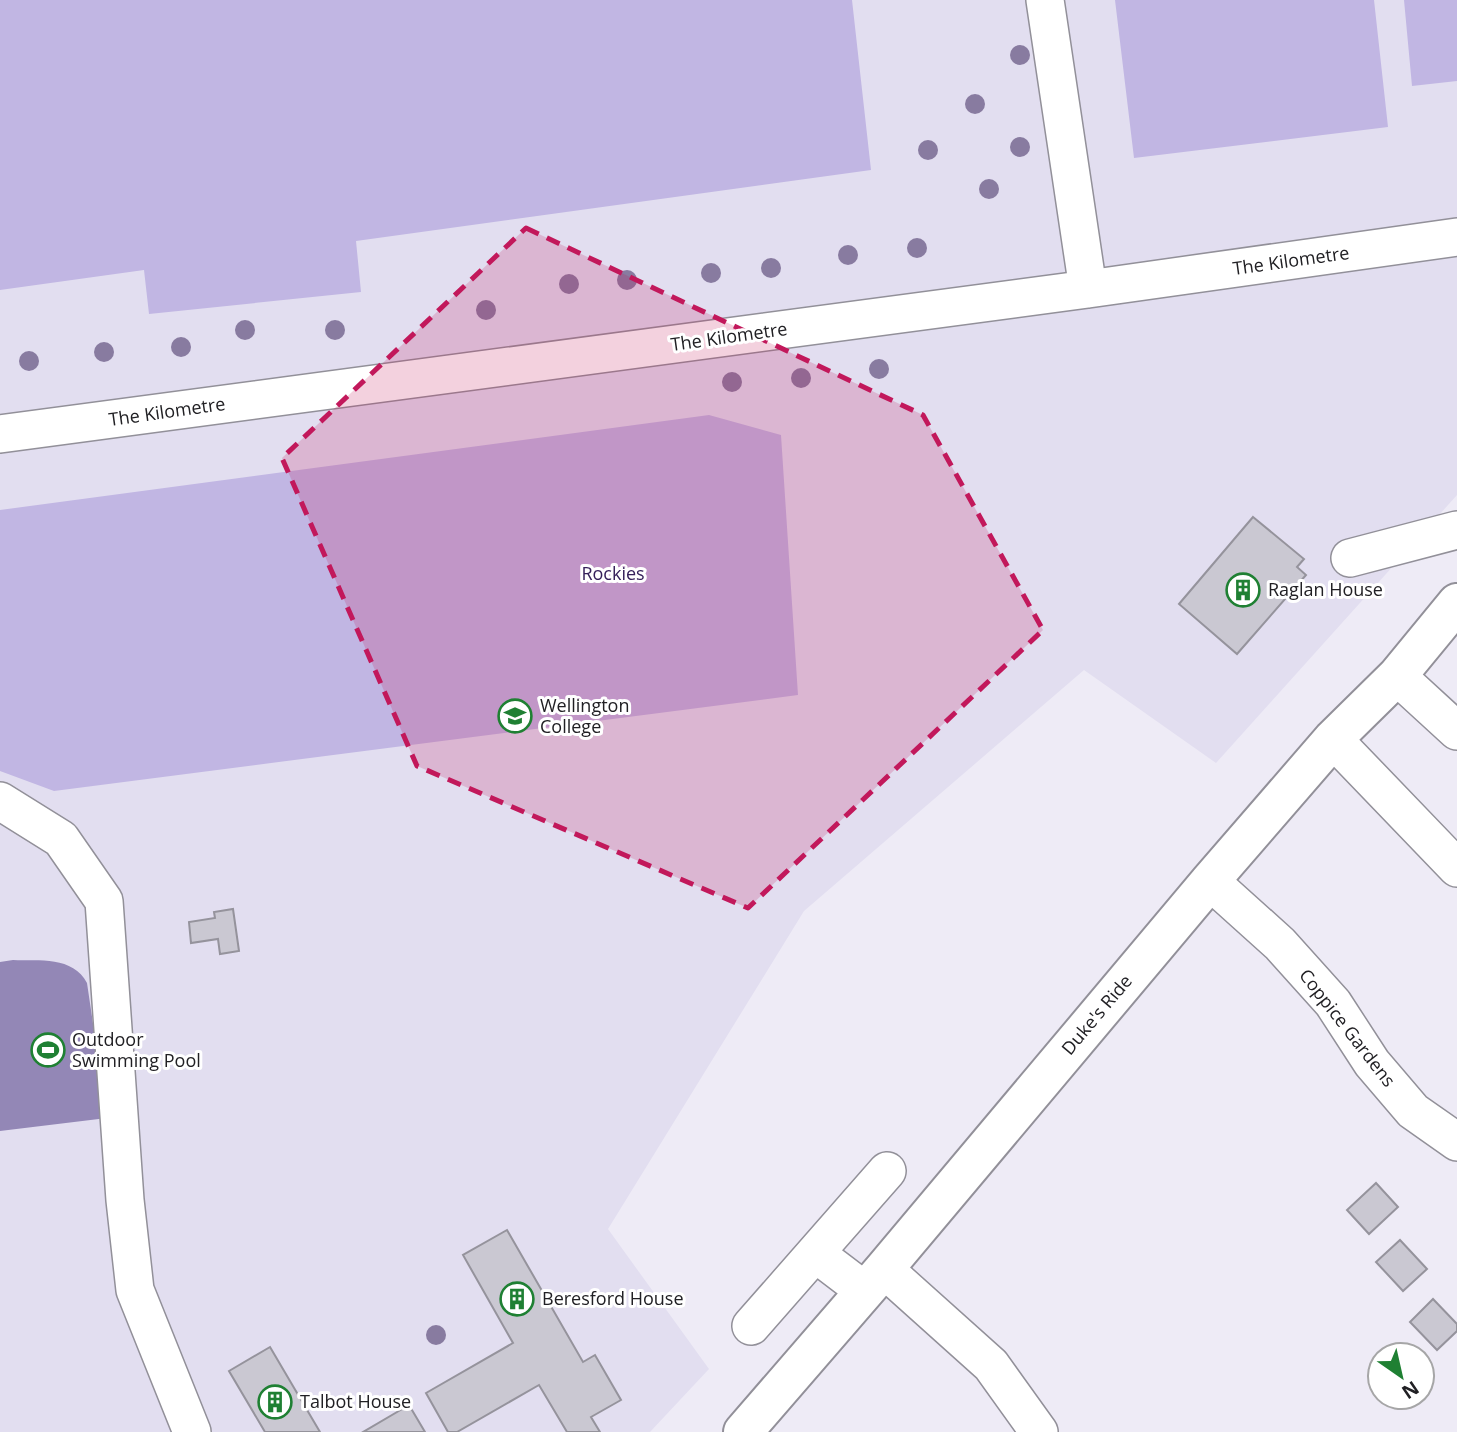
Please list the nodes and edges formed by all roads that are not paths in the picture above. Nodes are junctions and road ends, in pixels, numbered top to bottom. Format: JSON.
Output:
{"nodes":[{"id":1,"x":1045,"y":0,"type":"edge"},
{"id":2,"x":1457,"y":237,"type":"edge"},
{"id":3,"x":1088,"y":289,"type":"junction"},
{"id":4,"x":0,"y":434,"type":"edge"},
{"id":5,"x":1457,"y":530,"type":"edge"},
{"id":6,"x":1350,"y":558,"type":"dead end"},
{"id":7,"x":1457,"y":603,"type":"edge"},
{"id":8,"x":1397,"y":676,"type":"junction"},
{"id":9,"x":1457,"y":731,"type":"edge"},
{"id":10,"x":1333,"y":739,"type":"junction"},
{"id":11,"x":0,"y":801,"type":"edge"},
{"id":12,"x":1457,"y":868,"type":"edge"},
{"id":13,"x":1210,"y":881,"type":"junction"},
{"id":14,"x":1457,"y":1142,"type":"edge"},
{"id":15,"x":887,"y":1171,"type":"dead end"},
{"id":16,"x":815,"y":1253,"type":"junction"},
{"id":17,"x":874,"y":1280,"type":"junction"},
{"id":18,"x":751,"y":1326,"type":"dead end"},
{"id":19,"x":192,"y":1432,"type":"edge"},
{"id":20,"x":743,"y":1432,"type":"edge"},
{"id":21,"x":1039,"y":1432,"type":"edge"}],
"edges":[{"from":1,"to":3,"type":"street"},
{"from":2,"to":3,"type":"street","name":"The Kilometre"},
{"from":3,"to":4,"type":"street","name":"The Kilometre"},
{"from":5,"to":6,"type":"street"},
{"from":7,"to":8,"type":"main road","name":"Duke's Ride"},
{"from":8,"to":9,"type":"street"},
{"from":8,"to":10,"type":"main road","name":"Duke's Ride"},
{"from":10,"to":12,"type":"street"},
{"from":10,"to":13,"type":"main road","name":"Duke's Ride"},
{"from":11,"to":19,"type":"street"},
{"from":13,"to":14,"type":"street","name":"Coppice Gardens"},
{"from":13,"to":17,"type":"main road","name":"Duke's Ride"},
{"from":15,"to":16,"type":"street"},
{"from":16,"to":17,"type":"street"},
{"from":16,"to":18,"type":"street"},
{"from":17,"to":20,"type":"main road","name":"Duke's Ride"},
{"from":17,"to":21,"type":"street"}]}
